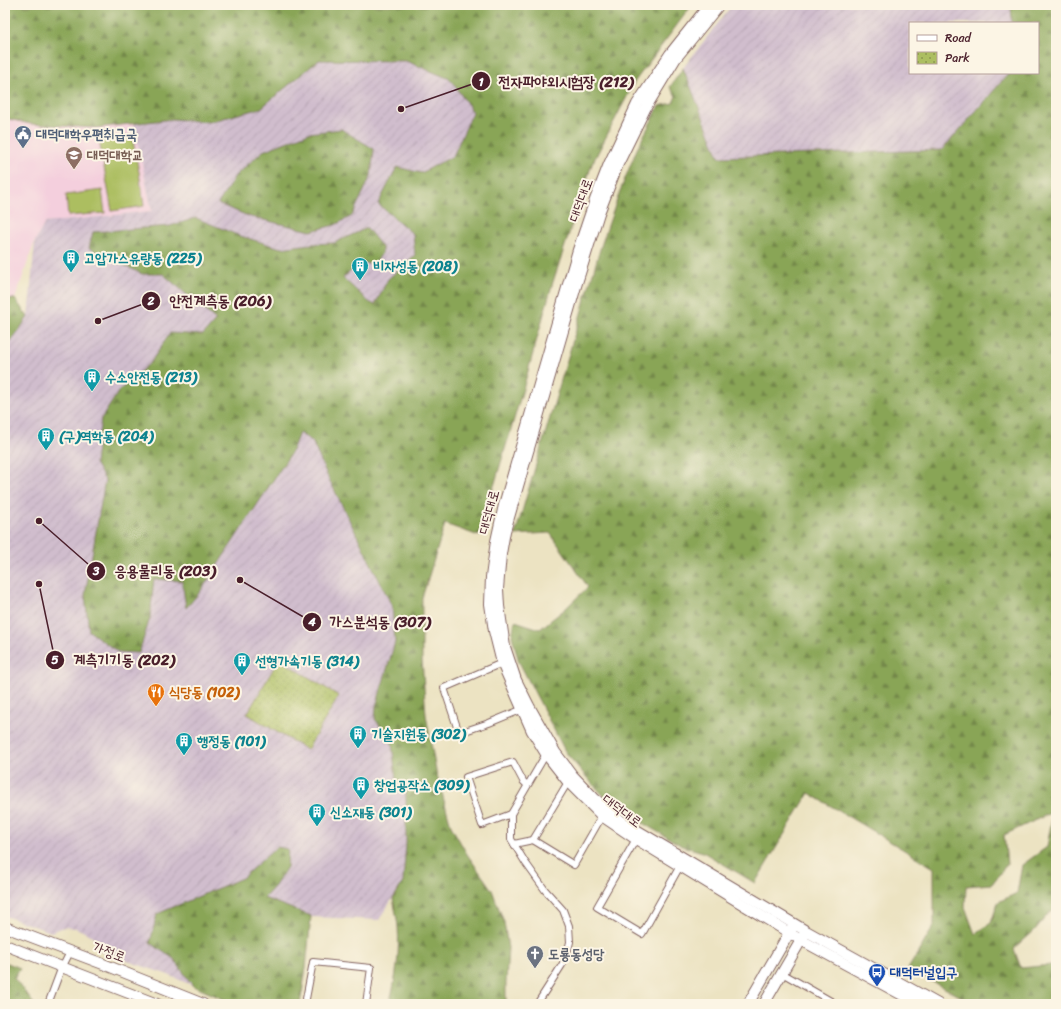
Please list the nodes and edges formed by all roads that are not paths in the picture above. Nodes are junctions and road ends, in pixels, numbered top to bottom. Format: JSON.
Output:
{"nodes":[{"id":1,"x":709,"y":5,"type":"edge"},
{"id":2,"x":719,"y":5,"type":"edge"},
{"id":3,"x":502,"y":664,"type":"junction"},
{"id":4,"x":522,"y":709,"type":"junction"},
{"id":5,"x":546,"y":754,"type":"junction"},
{"id":6,"x":568,"y":782,"type":"junction"},
{"id":7,"x":526,"y":785,"type":"junction"},
{"id":8,"x":511,"y":814,"type":"junction"},
{"id":9,"x":602,"y":816,"type":"junction"},
{"id":10,"x":636,"y":839,"type":"junction"},
{"id":11,"x":533,"y":840,"type":"junction"},
{"id":12,"x":514,"y":844,"type":"junction"},
{"id":13,"x":680,"y":866,"type":"junction"},
{"id":14,"x":5,"y":927,"type":"edge"},
{"id":15,"x":792,"y":928,"type":"junction"},
{"id":16,"x":804,"y":936,"type":"junction"},
{"id":17,"x":5,"y":945,"type":"edge"},
{"id":18,"x":70,"y":952,"type":"junction"},
{"id":19,"x":62,"y":967,"type":"junction"},
{"id":20,"x":782,"y":973,"type":"junction"},
{"id":21,"x":200,"y":1003,"type":"edge"},
{"id":22,"x":48,"y":1004,"type":"edge"},
{"id":23,"x":157,"y":1004,"type":"edge"},
{"id":24,"x":306,"y":1004,"type":"edge"},
{"id":25,"x":366,"y":1004,"type":"edge"},
{"id":26,"x":537,"y":1004,"type":"edge"},
{"id":27,"x":748,"y":1004,"type":"edge"},
{"id":28,"x":764,"y":1004,"type":"edge"},
{"id":29,"x":836,"y":1004,"type":"edge"},
{"id":30,"x":919,"y":1004,"type":"edge"},
{"id":31,"x":938,"y":1004,"type":"edge"}],
"edges":[{"from":1,"to":3,"type":"main road","name":"대덕대로"},
{"from":2,"to":15,"type":"main road","name":"대덕대로"},
{"from":3,"to":4,"type":"main road","name":"대덕대로"},
{"from":3,"to":4,"type":"street"},
{"from":4,"to":5,"type":"main road","name":"대덕대로"},
{"from":5,"to":6,"type":"main road","name":"대덕대로"},
{"from":5,"to":7,"type":"street"},
{"from":6,"to":9,"type":"main road","name":"대덕대로"},
{"from":6,"to":11,"type":"street"},
{"from":7,"to":8,"type":"street"},
{"from":7,"to":8,"type":"street"},
{"from":8,"to":12,"type":"street"},
{"from":9,"to":10,"type":"main road","name":"대덕대로"},
{"from":9,"to":11,"type":"street"},
{"from":10,"to":13,"type":"main road","name":"대덕대로"},
{"from":10,"to":13,"type":"street"},
{"from":11,"to":12,"type":"street"},
{"from":12,"to":26,"type":"street"},
{"from":13,"to":15,"type":"main road","name":"대덕대로"},
{"from":14,"to":18,"type":"main road","name":"가정로"},
{"from":15,"to":16,"type":"main road","name":"대덕대로"},
{"from":15,"to":27,"type":"main road"},
{"from":16,"to":20,"type":"main road"},
{"from":16,"to":30,"type":"main road"},
{"from":16,"to":31,"type":"main road"},
{"from":17,"to":19,"type":"main road"},
{"from":18,"to":19,"type":"street"},
{"from":18,"to":21,"type":"main road","name":"가정로"},
{"from":19,"to":22,"type":"street"},
{"from":19,"to":23,"type":"main road"},
{"from":20,"to":28,"type":"main road"},
{"from":20,"to":29,"type":"street"},
{"from":24,"to":25,"type":"street"}]}
